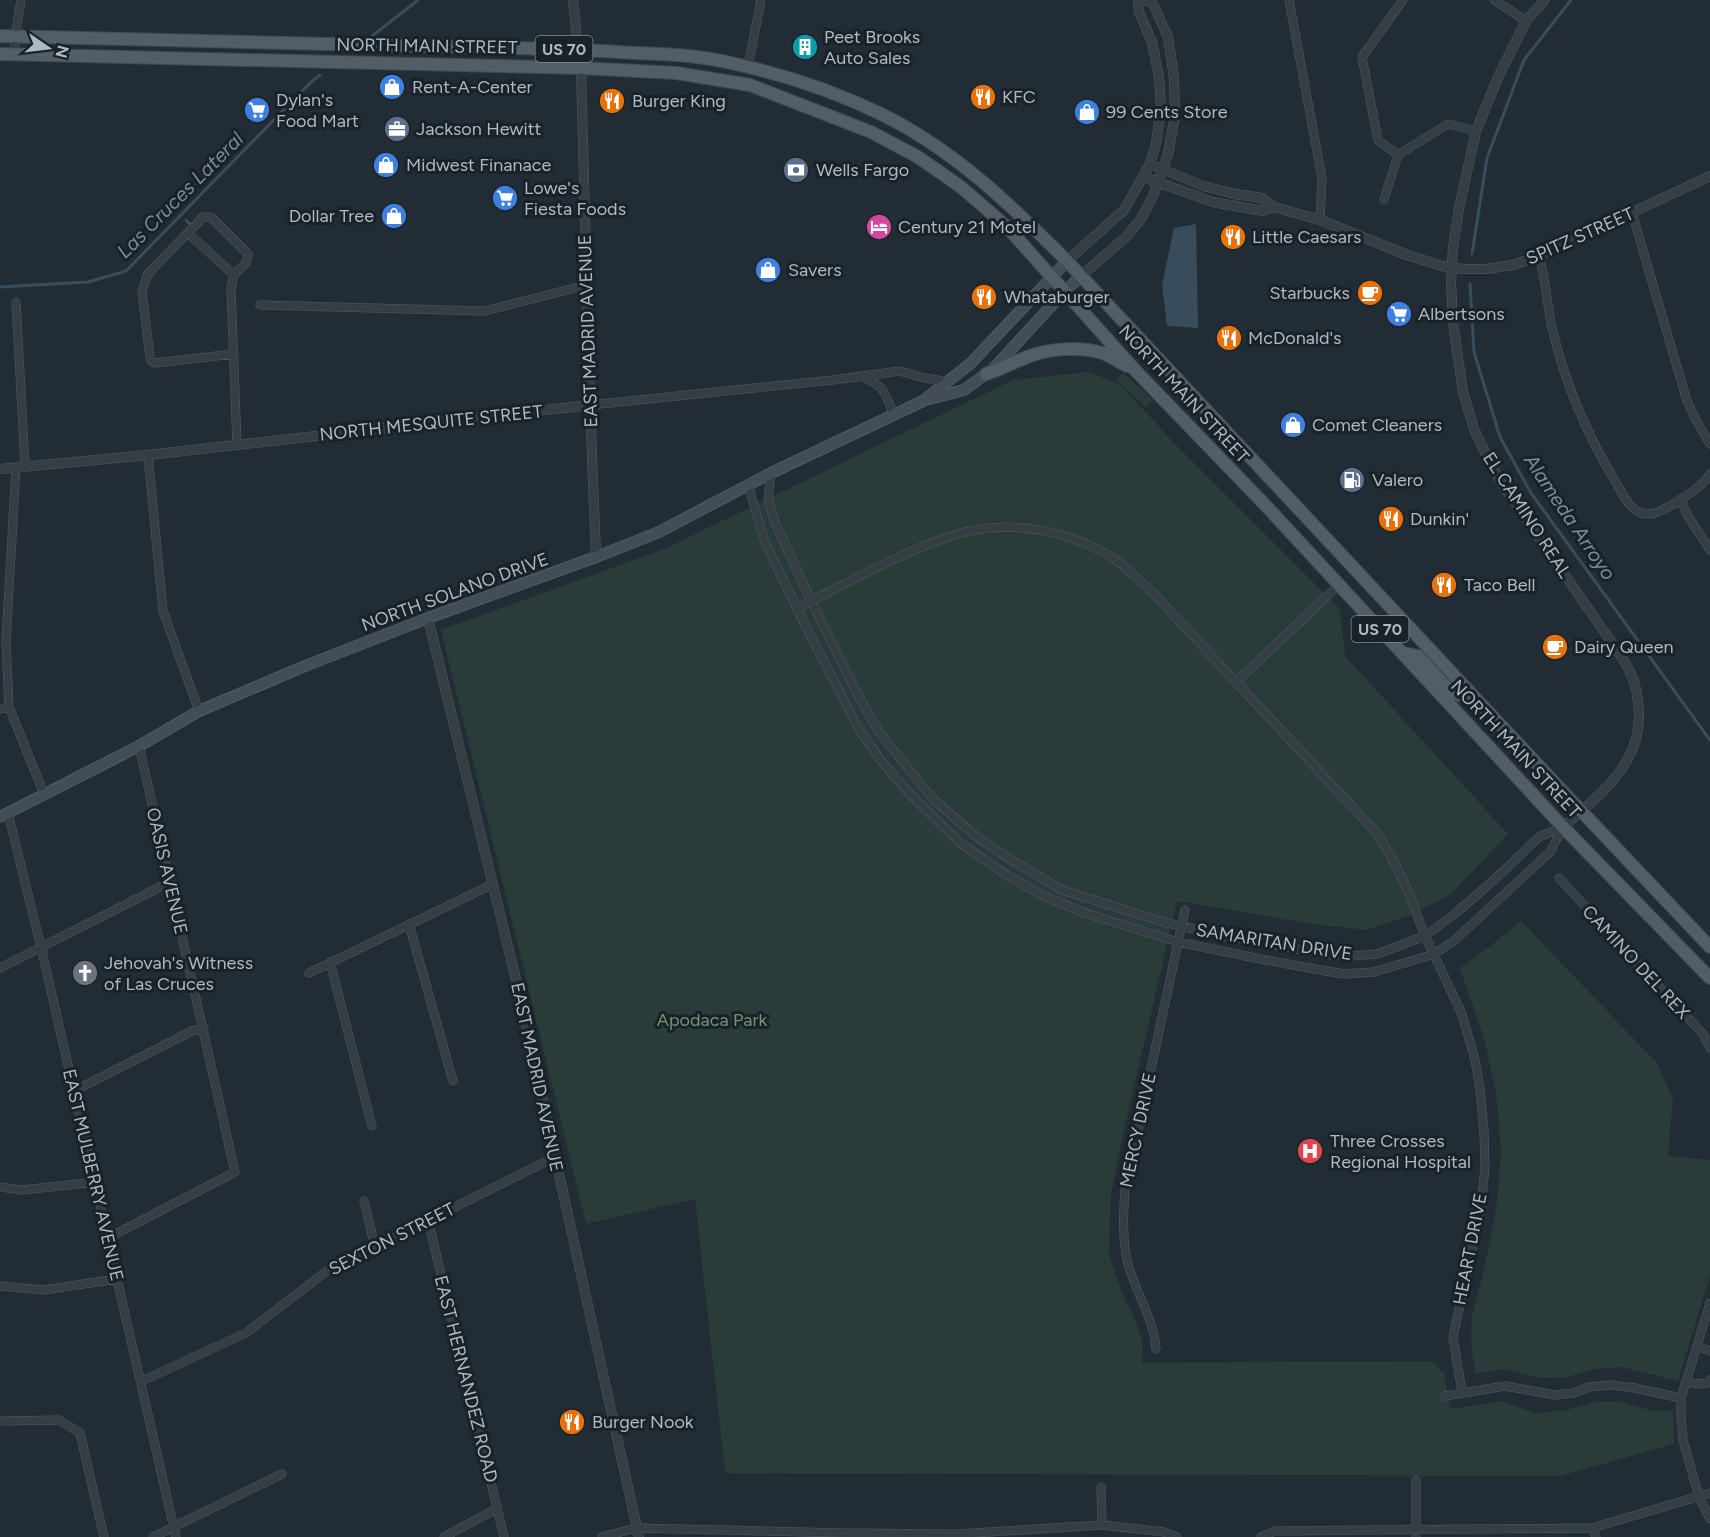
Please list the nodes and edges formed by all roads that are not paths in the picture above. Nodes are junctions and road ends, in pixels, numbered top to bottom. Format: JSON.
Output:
{"nodes":[{"id":1,"x":21,"y":0,"type":"edge"},
{"id":2,"x":573,"y":0,"type":"edge"},
{"id":3,"x":761,"y":0,"type":"edge"},
{"id":4,"x":1138,"y":0,"type":"edge"},
{"id":5,"x":1144,"y":0,"type":"edge"},
{"id":6,"x":1290,"y":0,"type":"edge"},
{"id":7,"x":1403,"y":0,"type":"edge"},
{"id":8,"x":1494,"y":0,"type":"edge"},
{"id":9,"x":1545,"y":0,"type":"edge"},
{"id":10,"x":1526,"y":21,"type":"junction"},
{"id":11,"x":0,"y":36,"type":"edge"},
{"id":12,"x":15,"y":37,"type":"junction"},
{"id":13,"x":423,"y":46,"type":"junction"},
{"id":14,"x":578,"y":49,"type":"junction"},
{"id":15,"x":0,"y":54,"type":"edge"},
{"id":16,"x":15,"y":54,"type":"junction"},
{"id":17,"x":422,"y":64,"type":"junction"},
{"id":18,"x":748,"y":67,"type":"junction"},
{"id":19,"x":581,"y":68,"type":"junction"},
{"id":20,"x":750,"y":85,"type":"junction"},
{"id":21,"x":1476,"y":131,"type":"junction"},
{"id":22,"x":1398,"y":155,"type":"junction"},
{"id":23,"x":1150,"y":164,"type":"junction"},
{"id":24,"x":1163,"y":170,"type":"junction"},
{"id":25,"x":1710,"y":176,"type":"edge"},
{"id":26,"x":1143,"y":177,"type":"junction"},
{"id":27,"x":1158,"y":182,"type":"junction"},
{"id":28,"x":1384,"y":199,"type":"dead end"},
{"id":29,"x":1275,"y":207,"type":"junction"},
{"id":30,"x":1632,"y":213,"type":"junction"},
{"id":31,"x":1320,"y":220,"type":"junction"},
{"id":32,"x":188,"y":233,"type":"junction"},
{"id":33,"x":1539,"y":256,"type":"junction"},
{"id":34,"x":1067,"y":261,"type":"junction"},
{"id":35,"x":1452,"y":267,"type":"junction"},
{"id":36,"x":234,"y":275,"type":"junction"},
{"id":37,"x":1082,"y":276,"type":"junction"},
{"id":38,"x":1052,"y":278,"type":"junction"},
{"id":39,"x":586,"y":285,"type":"junction"},
{"id":40,"x":1064,"y":292,"type":"junction"},
{"id":41,"x":16,"y":302,"type":"dead end"},
{"id":42,"x":260,"y":305,"type":"dead end"},
{"id":43,"x":234,"y":354,"type":"junction"},
{"id":44,"x":1134,"y":369,"type":"junction"},
{"id":45,"x":986,"y":374,"type":"junction"},
{"id":46,"x":861,"y":376,"type":"junction"},
{"id":47,"x":949,"y":382,"type":"junction"},
{"id":48,"x":923,"y":401,"type":"junction"},
{"id":49,"x":590,"y":405,"type":"junction"},
{"id":50,"x":894,"y":416,"type":"junction"},
{"id":51,"x":1710,"y":444,"type":"edge"},
{"id":52,"x":237,"y":445,"type":"junction"},
{"id":53,"x":148,"y":455,"type":"junction"},
{"id":54,"x":21,"y":466,"type":"junction"},
{"id":55,"x":0,"y":469,"type":"edge"},
{"id":56,"x":771,"y":473,"type":"junction"},
{"id":57,"x":1710,"y":474,"type":"edge"},
{"id":58,"x":748,"y":485,"type":"junction"},
{"id":59,"x":1680,"y":499,"type":"junction"},
{"id":60,"x":1710,"y":550,"type":"edge"},
{"id":61,"x":596,"y":557,"type":"junction"},
{"id":62,"x":1339,"y":585,"type":"junction"},
{"id":63,"x":811,"y":601,"type":"junction"},
{"id":64,"x":798,"y":609,"type":"junction"},
{"id":65,"x":428,"y":618,"type":"junction"},
{"id":66,"x":3,"y":641,"type":"edge"},
{"id":67,"x":1403,"y":653,"type":"junction"},
{"id":68,"x":1236,"y":682,"type":"junction"},
{"id":69,"x":1472,"y":694,"type":"junction"},
{"id":70,"x":9,"y":707,"type":"junction"},
{"id":71,"x":0,"y":709,"type":"edge"},
{"id":72,"x":199,"y":711,"type":"junction"},
{"id":73,"x":139,"y":746,"type":"junction"},
{"id":74,"x":920,"y":783,"type":"junction"},
{"id":75,"x":908,"y":792,"type":"junction"},
{"id":76,"x":44,"y":794,"type":"junction"},
{"id":77,"x":1581,"y":812,"type":"junction"},
{"id":78,"x":4,"y":815,"type":"edge"},
{"id":79,"x":1563,"y":827,"type":"junction"},
{"id":80,"x":1031,"y":872,"type":"junction"},
{"id":81,"x":1559,"y":878,"type":"dead end"},
{"id":82,"x":170,"y":882,"type":"junction"},
{"id":83,"x":493,"y":884,"type":"junction"},
{"id":84,"x":1024,"y":885,"type":"junction"},
{"id":85,"x":1185,"y":910,"type":"dead end"},
{"id":86,"x":409,"y":924,"type":"junction"},
{"id":87,"x":1181,"y":927,"type":"junction"},
{"id":88,"x":1425,"y":936,"type":"junction"},
{"id":89,"x":1178,"y":942,"type":"junction"},
{"id":90,"x":41,"y":947,"type":"junction"},
{"id":91,"x":1710,"y":947,"type":"edge"},
{"id":92,"x":1434,"y":954,"type":"junction"},
{"id":93,"x":330,"y":962,"type":"junction"},
{"id":94,"x":0,"y":968,"type":"edge"},
{"id":95,"x":309,"y":973,"type":"dead end"},
{"id":96,"x":1710,"y":978,"type":"edge"},
{"id":97,"x":204,"y":1030,"type":"junction"},
{"id":98,"x":1710,"y":1048,"type":"edge"},
{"id":99,"x":453,"y":1081,"type":"dead end"},
{"id":100,"x":74,"y":1091,"type":"junction"},
{"id":101,"x":372,"y":1126,"type":"dead end"},
{"id":102,"x":555,"y":1157,"type":"junction"},
{"id":103,"x":96,"y":1182,"type":"junction"},
{"id":104,"x":0,"y":1187,"type":"edge"},
{"id":105,"x":364,"y":1201,"type":"dead end"},
{"id":106,"x":428,"y":1220,"type":"junction"},
{"id":107,"x":108,"y":1238,"type":"junction"},
{"id":108,"x":375,"y":1247,"type":"junction"},
{"id":109,"x":117,"y":1279,"type":"junction"},
{"id":110,"x":0,"y":1287,"type":"edge"},
{"id":111,"x":1710,"y":1303,"type":"edge"},
{"id":112,"x":1696,"y":1346,"type":"junction"},
{"id":113,"x":1156,"y":1349,"type":"dead end"},
{"id":114,"x":1710,"y":1351,"type":"edge"},
{"id":115,"x":1710,"y":1380,"type":"edge"},
{"id":116,"x":142,"y":1381,"type":"junction"},
{"id":117,"x":1686,"y":1381,"type":"junction"},
{"id":118,"x":1462,"y":1392,"type":"junction"},
{"id":119,"x":1444,"y":1396,"type":"dead end"},
{"id":120,"x":1682,"y":1398,"type":"junction"},
{"id":121,"x":0,"y":1421,"type":"edge"},
{"id":122,"x":282,"y":1474,"type":"dead end"},
{"id":123,"x":1416,"y":1480,"type":"dead end"},
{"id":124,"x":1101,"y":1487,"type":"dead end"},
{"id":125,"x":1710,"y":1493,"type":"edge"},
{"id":126,"x":1699,"y":1497,"type":"junction"},
{"id":127,"x":498,"y":1508,"type":"junction"},
{"id":128,"x":1710,"y":1519,"type":"edge"},
{"id":129,"x":1102,"y":1525,"type":"junction"},
{"id":130,"x":174,"y":1526,"type":"junction"},
{"id":131,"x":1592,"y":1528,"type":"junction"},
{"id":132,"x":637,"y":1532,"type":"edge"},
{"id":133,"x":1415,"y":1534,"type":"edge"},
{"id":134,"x":843,"y":1535,"type":"edge"},
{"id":135,"x":958,"y":1535,"type":"edge"},
{"id":136,"x":1164,"y":1535,"type":"edge"},
{"id":137,"x":104,"y":1537,"type":"edge"},
{"id":138,"x":153,"y":1537,"type":"edge"},
{"id":139,"x":176,"y":1537,"type":"edge"},
{"id":140,"x":444,"y":1537,"type":"edge"},
{"id":141,"x":504,"y":1537,"type":"edge"},
{"id":142,"x":602,"y":1537,"type":"edge"},
{"id":143,"x":1177,"y":1537,"type":"edge"},
{"id":144,"x":1261,"y":1537,"type":"edge"},
{"id":145,"x":1596,"y":1537,"type":"edge"}],
"edges":[{"from":1,"to":12,"type":"street"},
{"from":2,"to":14,"type":"street","name":"EAST MADRID AVENUE"},
{"from":3,"to":18,"type":"street"},
{"from":4,"to":23,"type":"street"},
{"from":5,"to":24,"type":"street"},
{"from":6,"to":31,"type":"street"},
{"from":7,"to":22,"type":"street"},
{"from":8,"to":10,"type":"street"},
{"from":9,"to":10,"type":"street","name":"EL CAMINO REAL"},
{"from":10,"to":21,"type":"street","name":"EL CAMINO REAL"},
{"from":11,"to":12,"type":"main road","name":"NORTH MAIN STREET","number":"US 70"},
{"from":12,"to":13,"type":"main road","name":"NORTH MAIN STREET","number":"US 70"},
{"from":12,"to":16,"type":"street"},
{"from":13,"to":14,"type":"main road","name":"NORTH MAIN STREET","number":"US 70"},
{"from":13,"to":17,"type":"main road"},
{"from":14,"to":18,"type":"main road","name":"NORTH MAIN STREET","number":"US 70"},
{"from":14,"to":19,"type":"street","name":"EAST MADRID AVENUE"},
{"from":15,"to":16,"type":"main road","name":"NORTH MAIN STREET","number":"US 70"},
{"from":16,"to":17,"type":"main road","name":"NORTH MAIN STREET","number":"US 70"},
{"from":17,"to":19,"type":"main road","name":"NORTH MAIN STREET","number":"US 70"},
{"from":18,"to":20,"type":"main road"},
{"from":18,"to":34,"type":"main road","name":"NORTH MAIN STREET","number":"US 70"},
{"from":19,"to":20,"type":"main road","name":"NORTH MAIN STREET","number":"US 70"},
{"from":19,"to":39,"type":"street","name":"EAST MADRID AVENUE"},
{"from":20,"to":38,"type":"main road","name":"NORTH MAIN STREET","number":"US 70"},
{"from":21,"to":22,"type":"street"},
{"from":21,"to":35,"type":"street","name":"EL CAMINO REAL"},
{"from":22,"to":28,"type":"street"},
{"from":23,"to":24,"type":"street","name":"SPITZ STREET"},
{"from":23,"to":26,"type":"street"},
{"from":24,"to":27,"type":"street"},
{"from":24,"to":29,"type":"street","name":"SPITZ STREET"},
{"from":25,"to":30,"type":"street","name":"SPITZ STREET"},
{"from":26,"to":27,"type":"street","name":"SPITZ STREET"},
{"from":26,"to":34,"type":"street"},
{"from":27,"to":29,"type":"street","name":"SPITZ STREET"},
{"from":27,"to":37,"type":"street"},
{"from":29,"to":31,"type":"street","name":"SPITZ STREET"},
{"from":30,"to":33,"type":"street","name":"SPITZ STREET"},
{"from":30,"to":51,"type":"street"},
{"from":31,"to":35,"type":"street","name":"SPITZ STREET"},
{"from":32,"to":36,"type":"street"},
{"from":32,"to":36,"type":"street"},
{"from":32,"to":43,"type":"street"},
{"from":33,"to":35,"type":"street","name":"SPITZ STREET"},
{"from":33,"to":59,"type":"street"},
{"from":34,"to":37,"type":"main road","name":"NORTH MAIN STREET","number":"US 70"},
{"from":34,"to":38,"type":"main road","name":"NORTH SOLANO DRIVE"},
{"from":35,"to":77,"type":"street","name":"EL CAMINO REAL"},
{"from":36,"to":43,"type":"street"},
{"from":37,"to":40,"type":"main road","name":"NORTH SOLANO DRIVE"},
{"from":37,"to":69,"type":"main road","name":"NORTH MAIN STREET","number":"US 70"},
{"from":38,"to":40,"type":"main road","name":"NORTH MAIN STREET","number":"US 70"},
{"from":38,"to":47,"type":"main road","name":"NORTH SOLANO DRIVE"},
{"from":39,"to":42,"type":"street"},
{"from":39,"to":49,"type":"street","name":"EAST MADRID AVENUE"},
{"from":40,"to":44,"type":"main road","name":"NORTH MAIN STREET","number":"US 70"},
{"from":40,"to":45,"type":"main road","name":"NORTH SOLANO DRIVE"},
{"from":41,"to":54,"type":"street"},
{"from":43,"to":52,"type":"street"},
{"from":44,"to":45,"type":"main road"},
{"from":44,"to":62,"type":"main road","name":"NORTH MAIN STREET","number":"US 70"},
{"from":45,"to":48,"type":"main road","name":"NORTH SOLANO DRIVE"},
{"from":46,"to":47,"type":"street","name":"NORTH MESQUITE STREET"},
{"from":46,"to":49,"type":"street","name":"NORTH MESQUITE STREET"},
{"from":46,"to":50,"type":"street"},
{"from":47,"to":48,"type":"main road","name":"NORTH SOLANO DRIVE"},
{"from":48,"to":50,"type":"main road","name":"NORTH SOLANO DRIVE"},
{"from":49,"to":52,"type":"street","name":"NORTH MESQUITE STREET"},
{"from":49,"to":61,"type":"street","name":"EAST MADRID AVENUE"},
{"from":50,"to":56,"type":"main road","name":"NORTH SOLANO DRIVE"},
{"from":52,"to":53,"type":"street","name":"NORTH MESQUITE STREET"},
{"from":53,"to":54,"type":"street","name":"NORTH MESQUITE STREET"},
{"from":53,"to":72,"type":"street"},
{"from":54,"to":55,"type":"street","name":"NORTH MESQUITE STREET"},
{"from":54,"to":66,"type":"street"},
{"from":56,"to":58,"type":"main road","name":"NORTH SOLANO DRIVE"},
{"from":56,"to":63,"type":"street","name":"SAMARITAN DRIVE"},
{"from":57,"to":59,"type":"street"},
{"from":58,"to":61,"type":"main road","name":"NORTH SOLANO DRIVE"},
{"from":58,"to":64,"type":"street","name":"SAMARITAN DRIVE"},
{"from":59,"to":60,"type":"street"},
{"from":61,"to":65,"type":"main road","name":"NORTH SOLANO DRIVE"},
{"from":62,"to":67,"type":"main road","name":"NORTH MAIN STREET","number":"US 70"},
{"from":62,"to":68,"type":"street"},
{"from":63,"to":64,"type":"street","name":"HEART DRIVE"},
{"from":63,"to":68,"type":"street","name":"HEART DRIVE"},
{"from":63,"to":74,"type":"street","name":"SAMARITAN DRIVE"},
{"from":64,"to":75,"type":"street","name":"SAMARITAN DRIVE"},
{"from":65,"to":72,"type":"main road","name":"NORTH SOLANO DRIVE"},
{"from":65,"to":83,"type":"street","name":"EAST MADRID AVENUE"},
{"from":66,"to":70,"type":"street"},
{"from":67,"to":69,"type":"main road"},
{"from":67,"to":79,"type":"main road","name":"NORTH MAIN STREET","number":"US 70"},
{"from":68,"to":88,"type":"street","name":"HEART DRIVE"},
{"from":69,"to":77,"type":"main road","name":"NORTH MAIN STREET","number":"US 70"},
{"from":70,"to":71,"type":"street"},
{"from":70,"to":76,"type":"street"},
{"from":72,"to":73,"type":"main road","name":"NORTH SOLANO DRIVE"},
{"from":73,"to":76,"type":"main road","name":"NORTH SOLANO DRIVE"},
{"from":73,"to":82,"type":"street","name":"OASIS AVENUE"},
{"from":74,"to":75,"type":"street"},
{"from":74,"to":80,"type":"street","name":"SAMARITAN DRIVE"},
{"from":75,"to":84,"type":"street","name":"SAMARITAN DRIVE"},
{"from":76,"to":78,"type":"main road","name":"NORTH SOLANO DRIVE"},
{"from":77,"to":79,"type":"street","name":"EL CAMINO REAL"},
{"from":77,"to":91,"type":"main road","name":"NORTH MAIN STREET","number":"US 70"},
{"from":78,"to":90,"type":"street","name":"EAST MULBERRY AVENUE"},
{"from":79,"to":88,"type":"street","name":"SAMARITAN DRIVE"},
{"from":79,"to":92,"type":"street","name":"SAMARITAN DRIVE"},
{"from":79,"to":96,"type":"main road","name":"NORTH MAIN STREET","number":"US 70"},
{"from":80,"to":84,"type":"street"},
{"from":80,"to":87,"type":"street","name":"SAMARITAN DRIVE"},
{"from":81,"to":98,"type":"street","name":"CAMINO DEL REX"},
{"from":82,"to":90,"type":"street"},
{"from":82,"to":97,"type":"street","name":"OASIS AVENUE"},
{"from":83,"to":86,"type":"street"},
{"from":83,"to":102,"type":"street","name":"EAST MADRID AVENUE"},
{"from":84,"to":89,"type":"street","name":"SAMARITAN DRIVE"},
{"from":85,"to":87,"type":"street","name":"MERCY DRIVE"},
{"from":86,"to":93,"type":"street"},
{"from":86,"to":99,"type":"street"},
{"from":87,"to":88,"type":"street","name":"SAMARITAN DRIVE"},
{"from":87,"to":89,"type":"street","name":"MERCY DRIVE"},
{"from":88,"to":92,"type":"street","name":"HEART DRIVE"},
{"from":89,"to":92,"type":"street","name":"SAMARITAN DRIVE"},
{"from":89,"to":113,"type":"street","name":"MERCY DRIVE"},
{"from":90,"to":94,"type":"street"},
{"from":90,"to":100,"type":"street","name":"EAST MULBERRY AVENUE"},
{"from":92,"to":118,"type":"street","name":"HEART DRIVE"},
{"from":93,"to":95,"type":"street"},
{"from":93,"to":101,"type":"street"},
{"from":97,"to":100,"type":"street"},
{"from":97,"to":107,"type":"street","name":"OASIS AVENUE"},
{"from":100,"to":103,"type":"street","name":"EAST MULBERRY AVENUE"},
{"from":102,"to":106,"type":"street","name":"SEXTON STREET"},
{"from":102,"to":132,"type":"street","name":"EAST MADRID AVENUE"},
{"from":103,"to":104,"type":"street"},
{"from":103,"to":107,"type":"street","name":"EAST MULBERRY AVENUE"},
{"from":105,"to":108,"type":"street"},
{"from":106,"to":108,"type":"street","name":"SEXTON STREET"},
{"from":106,"to":127,"type":"street","name":"EAST HERNANDEZ ROAD"},
{"from":107,"to":109,"type":"street","name":"EAST MULBERRY AVENUE"},
{"from":108,"to":116,"type":"street","name":"SEXTON STREET"},
{"from":109,"to":110,"type":"street"},
{"from":109,"to":116,"type":"street","name":"EAST MULBERRY AVENUE"},
{"from":111,"to":112,"type":"street"},
{"from":112,"to":114,"type":"street"},
{"from":112,"to":117,"type":"street"},
{"from":115,"to":117,"type":"street"},
{"from":116,"to":130,"type":"street","name":"EAST MULBERRY AVENUE"},
{"from":117,"to":120,"type":"street"},
{"from":118,"to":119,"type":"street"},
{"from":118,"to":120,"type":"street"},
{"from":120,"to":126,"type":"street"},
{"from":121,"to":137,"type":"street"},
{"from":122,"to":130,"type":"street"},
{"from":123,"to":133,"type":"street"},
{"from":124,"to":129,"type":"street"},
{"from":125,"to":126,"type":"street"},
{"from":126,"to":128,"type":"street"},
{"from":126,"to":131,"type":"street"},
{"from":127,"to":140,"type":"street"},
{"from":127,"to":141,"type":"street","name":"EAST HERNANDEZ ROAD"},
{"from":129,"to":135,"type":"street"},
{"from":129,"to":136,"type":"street"},
{"from":130,"to":138,"type":"street"},
{"from":130,"to":139,"type":"street","name":"EAST MULBERRY AVENUE"},
{"from":131,"to":133,"type":"street"},
{"from":131,"to":145,"type":"street"},
{"from":132,"to":134,"type":"street"},
{"from":132,"to":142,"type":"street"},
{"from":133,"to":144,"type":"street"},
{"from":134,"to":135,"type":"street"},
{"from":136,"to":143,"type":"street"}]}
